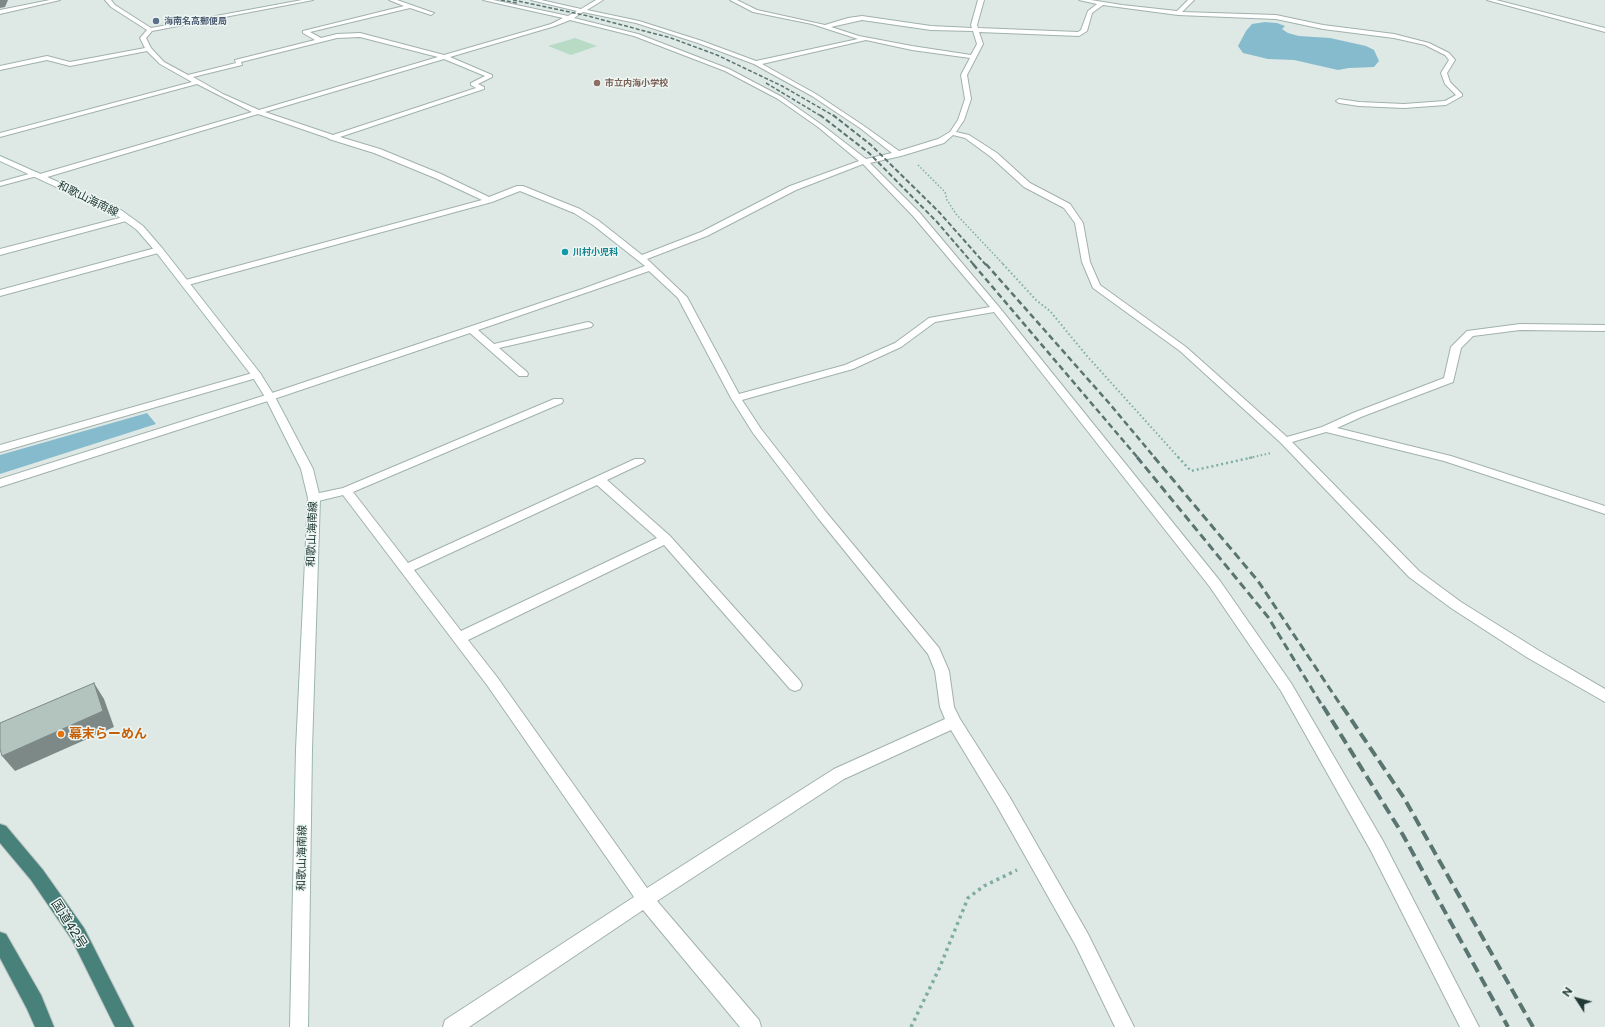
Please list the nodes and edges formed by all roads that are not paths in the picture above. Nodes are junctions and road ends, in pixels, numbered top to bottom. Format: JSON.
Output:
{"nodes":[{"id":1,"x":57,"y":0,"type":"edge"},
{"id":2,"x":108,"y":0,"type":"edge"},
{"id":3,"x":310,"y":0,"type":"edge"},
{"id":4,"x":392,"y":0,"type":"edge"},
{"id":5,"x":486,"y":0,"type":"edge"},
{"id":6,"x":534,"y":0,"type":"edge"},
{"id":7,"x":600,"y":0,"type":"edge"},
{"id":8,"x":733,"y":0,"type":"edge"},
{"id":9,"x":981,"y":0,"type":"edge"},
{"id":10,"x":1082,"y":0,"type":"edge"},
{"id":11,"x":1190,"y":0,"type":"edge"},
{"id":12,"x":1490,"y":0,"type":"edge"},
{"id":13,"x":1101,"y":4,"type":"junction"},
{"id":14,"x":410,"y":6,"type":"junction"},
{"id":15,"x":582,"y":10,"type":"junction"},
{"id":16,"x":0,"y":12,"type":"edge"},
{"id":17,"x":431,"y":13,"type":"dead end"},
{"id":18,"x":1178,"y":13,"type":"junction"},
{"id":19,"x":569,"y":18,"type":"junction"},
{"id":20,"x":825,"y":27,"type":"junction"},
{"id":21,"x":976,"y":29,"type":"junction"},
{"id":22,"x":150,"y":30,"type":"junction"},
{"id":23,"x":1605,"y":30,"type":"edge"},
{"id":24,"x":865,"y":38,"type":"junction"},
{"id":25,"x":320,"y":40,"type":"junction"},
{"id":26,"x":148,"y":49,"type":"junction"},
{"id":27,"x":444,"y":57,"type":"junction"},
{"id":28,"x":974,"y":57,"type":"junction"},
{"id":29,"x":756,"y":63,"type":"junction"},
{"id":30,"x":0,"y":68,"type":"edge"},
{"id":31,"x":186,"y":77,"type":"junction"},
{"id":32,"x":199,"y":82,"type":"junction"},
{"id":33,"x":1339,"y":101,"type":"dead end"},
{"id":34,"x":259,"y":112,"type":"junction"},
{"id":35,"x":952,"y":133,"type":"junction"},
{"id":36,"x":0,"y":136,"type":"edge"},
{"id":37,"x":331,"y":138,"type":"junction"},
{"id":38,"x":902,"y":153,"type":"junction"},
{"id":39,"x":0,"y":158,"type":"edge"},
{"id":40,"x":865,"y":162,"type":"junction"},
{"id":41,"x":38,"y":175,"type":"junction"},
{"id":42,"x":0,"y":184,"type":"edge"},
{"id":43,"x":489,"y":200,"type":"junction"},
{"id":44,"x":127,"y":218,"type":"junction"},
{"id":45,"x":159,"y":250,"type":"junction"},
{"id":46,"x":0,"y":252,"type":"edge"},
{"id":47,"x":642,"y":258,"type":"junction"},
{"id":48,"x":651,"y":267,"type":"junction"},
{"id":49,"x":185,"y":283,"type":"junction"},
{"id":50,"x":0,"y":294,"type":"edge"},
{"id":51,"x":996,"y":309,"type":"junction"},
{"id":52,"x":588,"y":325,"type":"dead end"},
{"id":53,"x":1605,"y":328,"type":"edge"},
{"id":54,"x":471,"y":329,"type":"junction"},
{"id":55,"x":492,"y":347,"type":"junction"},
{"id":56,"x":523,"y":374,"type":"dead end"},
{"id":57,"x":256,"y":375,"type":"junction"},
{"id":58,"x":270,"y":397,"type":"junction"},
{"id":59,"x":736,"y":398,"type":"junction"},
{"id":60,"x":558,"y":401,"type":"dead end"},
{"id":61,"x":1326,"y":430,"type":"junction"},
{"id":62,"x":1288,"y":444,"type":"junction"},
{"id":63,"x":0,"y":449,"type":"edge"},
{"id":64,"x":639,"y":461,"type":"dead end"},
{"id":65,"x":599,"y":480,"type":"junction"},
{"id":66,"x":0,"y":483,"type":"edge"},
{"id":67,"x":346,"y":491,"type":"junction"},
{"id":68,"x":314,"y":498,"type":"junction"},
{"id":69,"x":1605,"y":510,"type":"edge"},
{"id":70,"x":666,"y":539,"type":"junction"},
{"id":71,"x":406,"y":569,"type":"junction"},
{"id":72,"x":459,"y":638,"type":"junction"},
{"id":73,"x":795,"y":685,"type":"dead end"},
{"id":74,"x":1605,"y":696,"type":"edge"},
{"id":75,"x":954,"y":722,"type":"junction"},
{"id":76,"x":0,"y":831,"type":"edge"},
{"id":77,"x":644,"y":898,"type":"junction"},
{"id":78,"x":0,"y":940,"type":"edge"},
{"id":79,"x":45,"y":1027,"type":"edge"},
{"id":80,"x":125,"y":1027,"type":"edge"},
{"id":81,"x":300,"y":1027,"type":"edge"},
{"id":82,"x":452,"y":1027,"type":"edge"},
{"id":83,"x":752,"y":1027,"type":"edge"},
{"id":84,"x":1125,"y":1027,"type":"edge"},
{"id":85,"x":1470,"y":1027,"type":"edge"}],
"edges":[{"from":1,"to":16,"type":"street"},
{"from":2,"to":22,"type":"street"},
{"from":3,"to":22,"type":"street"},
{"from":4,"to":14,"type":"street"},
{"from":5,"to":19,"type":"street"},
{"from":6,"to":15,"type":"street"},
{"from":7,"to":15,"type":"street"},
{"from":8,"to":20,"type":"street"},
{"from":9,"to":21,"type":"street"},
{"from":10,"to":13,"type":"street"},
{"from":11,"to":18,"type":"street"},
{"from":12,"to":23,"type":"street"},
{"from":13,"to":18,"type":"street"},
{"from":13,"to":21,"type":"street"},
{"from":14,"to":17,"type":"street"},
{"from":14,"to":25,"type":"street"},
{"from":15,"to":19,"type":"street"},
{"from":15,"to":29,"type":"street"},
{"from":18,"to":33,"type":"street"},
{"from":19,"to":27,"type":"street"},
{"from":19,"to":40,"type":"street"},
{"from":20,"to":21,"type":"street"},
{"from":20,"to":24,"type":"street"},
{"from":21,"to":28,"type":"street"},
{"from":22,"to":26,"type":"street"},
{"from":24,"to":28,"type":"street"},
{"from":24,"to":29,"type":"street"},
{"from":25,"to":27,"type":"street"},
{"from":25,"to":31,"type":"street"},
{"from":26,"to":30,"type":"street"},
{"from":26,"to":31,"type":"street"},
{"from":27,"to":34,"type":"street"},
{"from":27,"to":37,"type":"street"},
{"from":28,"to":35,"type":"street"},
{"from":29,"to":38,"type":"street"},
{"from":31,"to":32,"type":"street"},
{"from":32,"to":34,"type":"street"},
{"from":32,"to":36,"type":"street"},
{"from":34,"to":37,"type":"street"},
{"from":34,"to":41,"type":"street"},
{"from":35,"to":38,"type":"street"},
{"from":35,"to":62,"type":"street"},
{"from":37,"to":43,"type":"street"},
{"from":38,"to":40,"type":"street"},
{"from":39,"to":41,"type":"street","name":"和歌山海南線"},
{"from":40,"to":47,"type":"street"},
{"from":40,"to":51,"type":"street"},
{"from":41,"to":42,"type":"street"},
{"from":41,"to":44,"type":"street","name":"和歌山海南線"},
{"from":43,"to":47,"type":"street"},
{"from":43,"to":49,"type":"street"},
{"from":44,"to":45,"type":"street","name":"和歌山海南線"},
{"from":44,"to":46,"type":"street"},
{"from":45,"to":49,"type":"street","name":"和歌山海南線"},
{"from":45,"to":50,"type":"street"},
{"from":47,"to":48,"type":"street"},
{"from":48,"to":54,"type":"street"},
{"from":48,"to":59,"type":"street"},
{"from":49,"to":57,"type":"street","name":"和歌山海南線"},
{"from":51,"to":59,"type":"street"},
{"from":51,"to":85,"type":"street"},
{"from":52,"to":55,"type":"street"},
{"from":53,"to":61,"type":"street"},
{"from":54,"to":55,"type":"street"},
{"from":54,"to":58,"type":"street"},
{"from":55,"to":56,"type":"street"},
{"from":57,"to":58,"type":"street","name":"和歌山海南線"},
{"from":57,"to":63,"type":"street"},
{"from":58,"to":66,"type":"street"},
{"from":58,"to":68,"type":"street","name":"和歌山海南線"},
{"from":59,"to":75,"type":"street"},
{"from":60,"to":67,"type":"street"},
{"from":61,"to":62,"type":"street"},
{"from":61,"to":69,"type":"street"},
{"from":62,"to":74,"type":"street"},
{"from":64,"to":65,"type":"street"},
{"from":65,"to":70,"type":"street"},
{"from":65,"to":71,"type":"street"},
{"from":67,"to":68,"type":"street"},
{"from":67,"to":71,"type":"street"},
{"from":68,"to":81,"type":"street","name":"和歌山海南線"},
{"from":70,"to":72,"type":"street"},
{"from":70,"to":73,"type":"street"},
{"from":71,"to":72,"type":"street"},
{"from":72,"to":77,"type":"street"},
{"from":75,"to":77,"type":"street"},
{"from":75,"to":84,"type":"street"},
{"from":76,"to":80,"type":"highway","name":"国道42号"},
{"from":77,"to":82,"type":"street"},
{"from":77,"to":83,"type":"street"},
{"from":78,"to":79,"type":"highway"}]}
